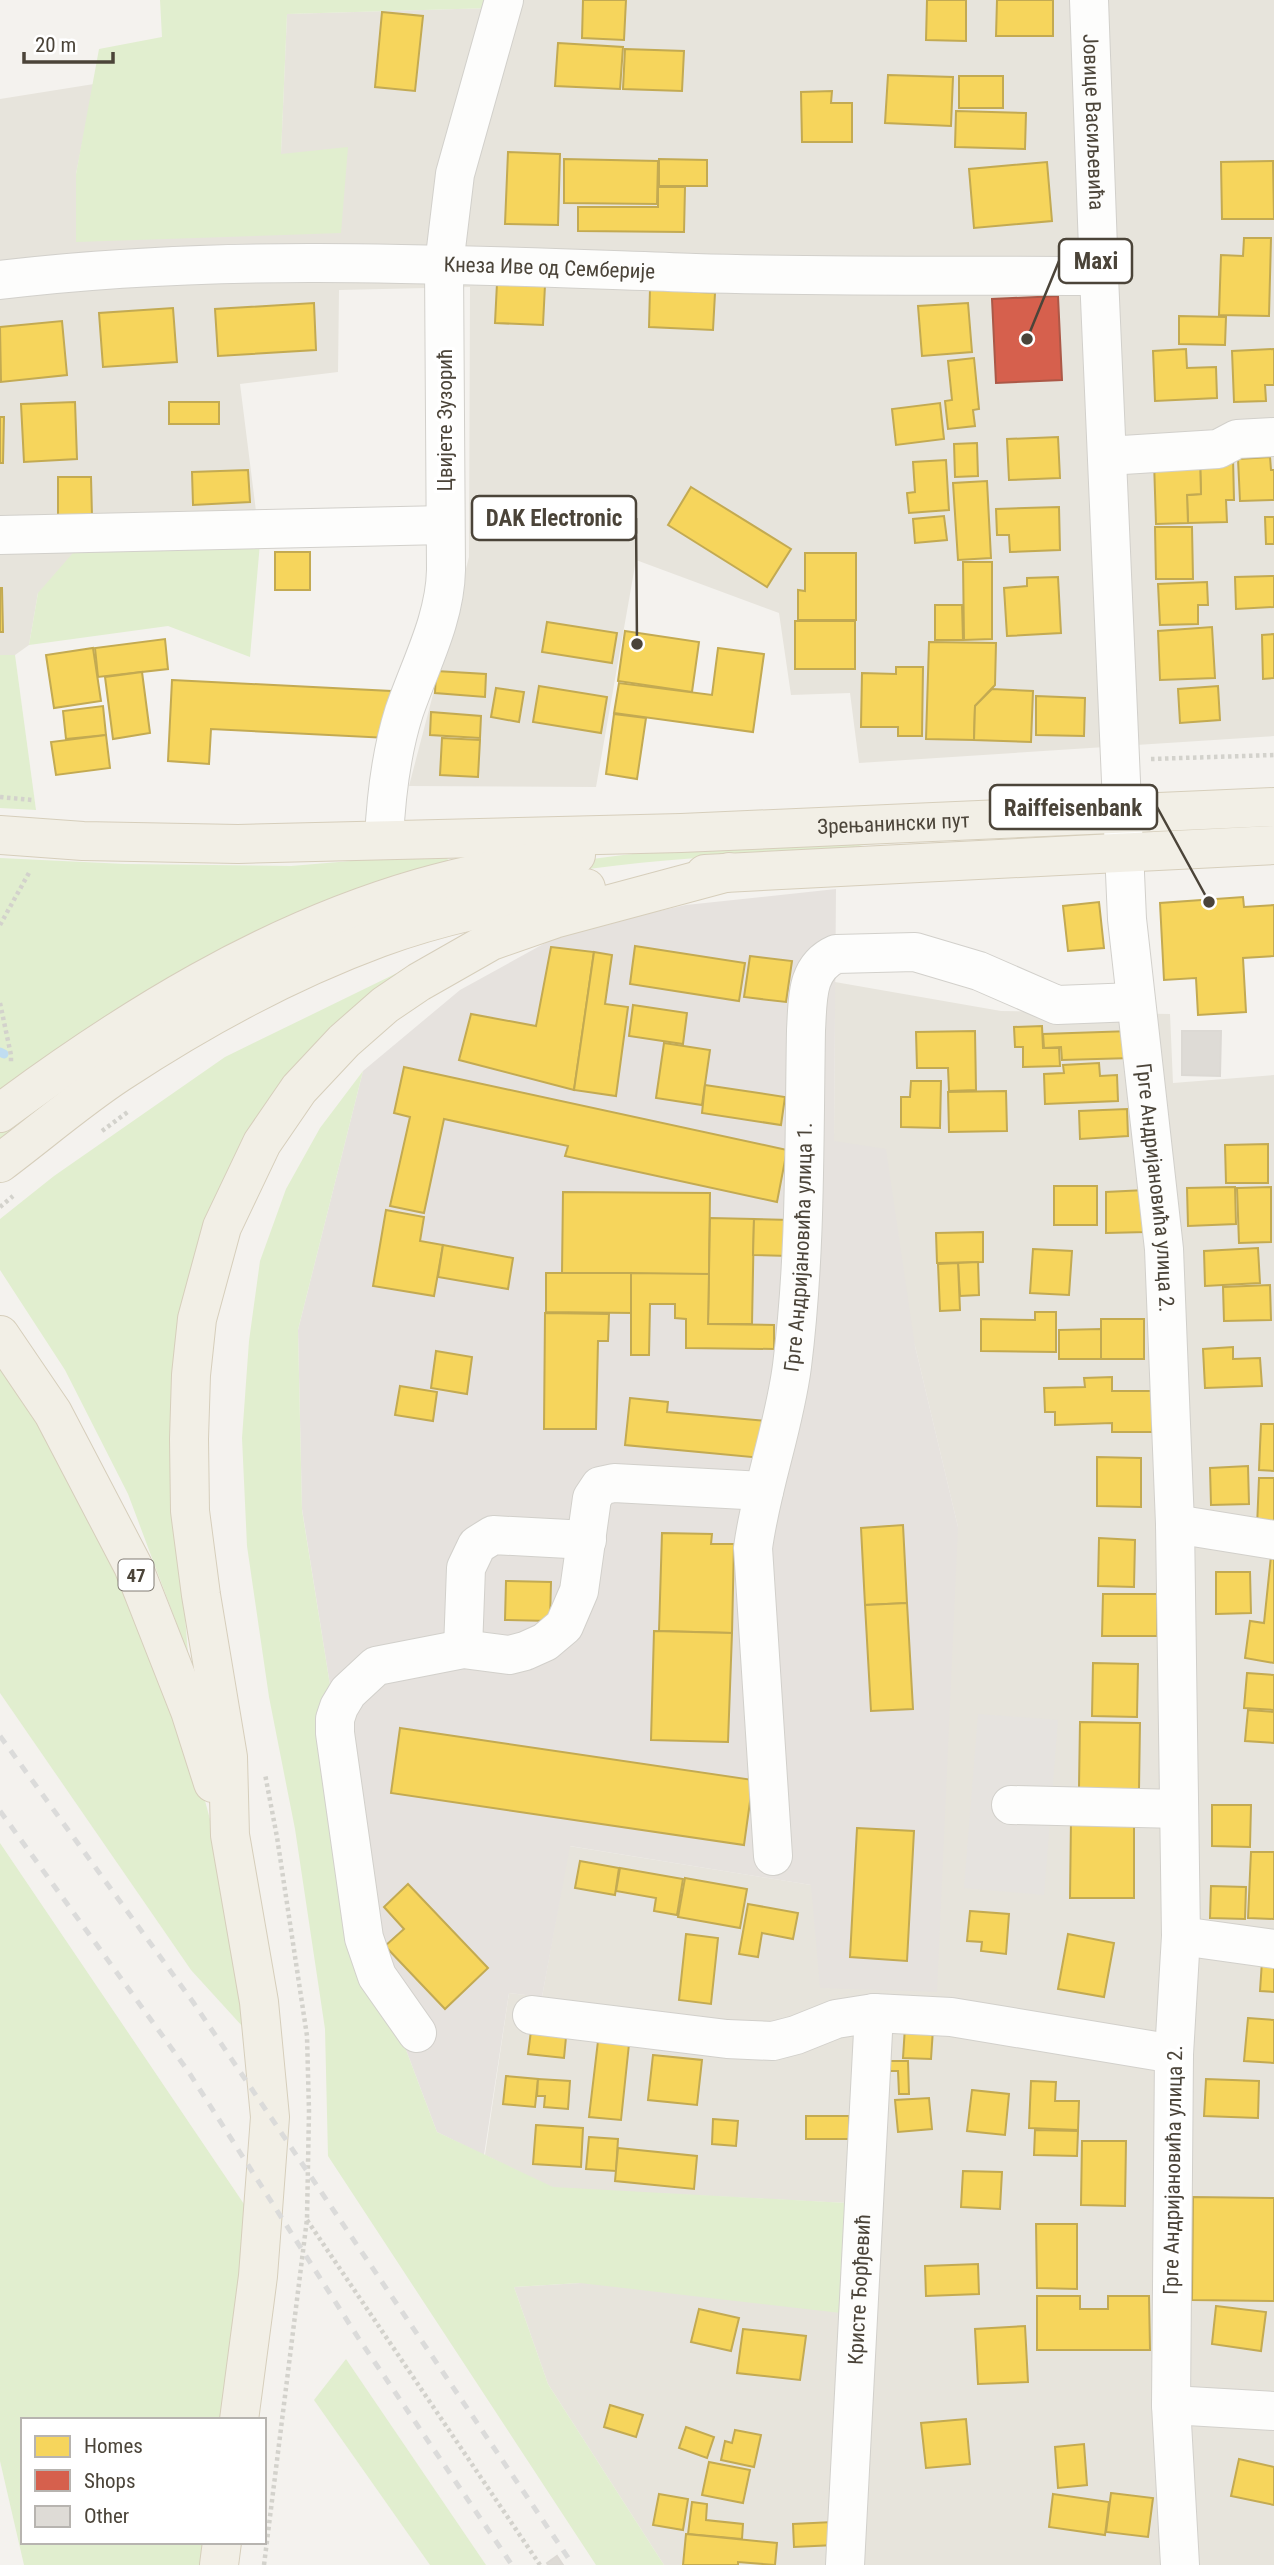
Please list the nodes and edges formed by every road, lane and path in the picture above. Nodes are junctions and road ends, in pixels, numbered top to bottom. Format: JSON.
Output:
{"nodes":[{"id":1,"x":504,"y":0,"type":"edge"},
{"id":2,"x":1089,"y":0,"type":"edge"},
{"id":3,"x":444,"y":265,"type":"junction"},
{"id":4,"x":1099,"y":276,"type":"junction"},
{"id":5,"x":0,"y":279,"type":"edge"},
{"id":6,"x":1274,"y":437,"type":"edge"},
{"id":7,"x":1107,"y":456,"type":"junction"},
{"id":8,"x":445,"y":525,"type":"junction"},
{"id":9,"x":0,"y":535,"type":"edge"},
{"id":10,"x":1274,"y":755,"type":"edge"},
{"id":11,"x":1121,"y":760,"type":"junction"},
{"id":12,"x":1274,"y":807,"type":"edge"},
{"id":13,"x":1124,"y":813,"type":"junction"},
{"id":14,"x":681,"y":833,"type":"junction"},
{"id":15,"x":0,"y":835,"type":"edge"},
{"id":16,"x":47,"y":839,"type":"junction"},
{"id":17,"x":384,"y":839,"type":"junction"},
{"id":18,"x":1274,"y":845,"type":"edge"},
{"id":19,"x":1125,"y":852,"type":"junction"},
{"id":20,"x":729,"y":872,"type":"junction"},
{"id":21,"x":0,"y":925,"type":"edge"},
{"id":22,"x":1135,"y":1002,"type":"junction"},
{"id":23,"x":0,"y":1003,"type":"edge"},
{"id":24,"x":137,"y":1105,"type":"dead end"},
{"id":25,"x":10,"y":1106,"type":"edge"},
{"id":26,"x":93,"y":1137,"type":"dead end"},
{"id":27,"x":8,"y":1178,"type":"edge"},
{"id":28,"x":0,"y":1206,"type":"edge"},
{"id":29,"x":0,"y":1335,"type":"edge"},
{"id":30,"x":764,"y":1491,"type":"junction"},
{"id":31,"x":1175,"y":1524,"type":"junction"},
{"id":32,"x":587,"y":1540,"type":"junction"},
{"id":33,"x":1274,"y":1540,"type":"edge"},
{"id":34,"x":463,"y":1649,"type":"junction"},
{"id":35,"x":264,"y":1770,"type":"dead end"},
{"id":36,"x":1011,"y":1805,"type":"dead end"},
{"id":37,"x":1179,"y":1809,"type":"junction"},
{"id":38,"x":230,"y":1835,"type":"junction"},
{"id":39,"x":774,"y":1856,"type":"dead end"},
{"id":40,"x":1181,"y":1936,"type":"junction"},
{"id":41,"x":1274,"y":1949,"type":"edge"},
{"id":42,"x":874,"y":2013,"type":"junction"},
{"id":43,"x":532,"y":2015,"type":"dead end"},
{"id":44,"x":417,"y":2033,"type":"dead end"},
{"id":45,"x":1174,"y":2053,"type":"junction"},
{"id":46,"x":307,"y":2219,"type":"junction"},
{"id":47,"x":1171,"y":2405,"type":"junction"},
{"id":48,"x":1274,"y":2411,"type":"edge"},
{"id":49,"x":239,"y":2418,"type":"edge"},
{"id":50,"x":222,"y":2544,"type":"edge"},
{"id":51,"x":219,"y":2565,"type":"edge"},
{"id":52,"x":264,"y":2565,"type":"edge"},
{"id":53,"x":540,"y":2565,"type":"edge"},
{"id":54,"x":845,"y":2565,"type":"edge"},
{"id":55,"x":1180,"y":2565,"type":"edge"}],
"edges":[{"from":1,"to":3,"type":"street","name":"Цвијете Зузорић"},
{"from":2,"to":4,"type":"street","name":"Јовице Васиљевића"},
{"from":3,"to":4,"type":"street","name":"Кнеза Иве од Семберије"},
{"from":3,"to":5,"type":"street","name":"Кнеза Иве од Семберије"},
{"from":3,"to":8,"type":"street","name":"Цвијете Зузорић"},
{"from":4,"to":7,"type":"street","name":"Јовице Васиљевића"},
{"from":6,"to":7,"type":"street"},
{"from":7,"to":11,"type":"street","name":"Јовице Васиљевића"},
{"from":8,"to":9,"type":"street"},
{"from":8,"to":17,"type":"street","name":"Цвијете Зузорић"},
{"from":10,"to":11,"type":"path"},
{"from":11,"to":13,"type":"street","name":"Јовице Васиљевића"},
{"from":12,"to":13,"type":"main road","name":"Зрењанински пут"},
{"from":13,"to":14,"type":"main road","name":"Зрењанински пут"},
{"from":13,"to":19,"type":"street","name":"Јовице Васиљевића"},
{"from":14,"to":17,"type":"main road"},
{"from":14,"to":25,"type":"main road"},
{"from":15,"to":16,"type":"main road"},
{"from":16,"to":17,"type":"main road"},
{"from":16,"to":21,"type":"path"},
{"from":18,"to":19,"type":"main road","name":"Зрењанински пут"},
{"from":19,"to":20,"type":"main road","name":"Зрењанински пут"},
{"from":19,"to":22,"type":"street","name":"Грге Андријановића улица 2."},
{"from":20,"to":27,"type":"main road"},
{"from":20,"to":38,"type":"main road"},
{"from":22,"to":30,"type":"street","name":"Грге Андријановића улица 1."},
{"from":22,"to":31,"type":"street","name":"Грге Андријановића улица 2."},
{"from":23,"to":25,"type":"path"},
{"from":24,"to":26,"type":"path"},
{"from":27,"to":28,"type":"path"},
{"from":29,"to":38,"type":"main road","number":"47"},
{"from":30,"to":32,"type":"street"},
{"from":30,"to":39,"type":"street","name":"Грге Андријановића улица 1."},
{"from":31,"to":33,"type":"street"},
{"from":31,"to":37,"type":"street","name":"Грге Андријановића улица 2."},
{"from":32,"to":34,"type":"street"},
{"from":32,"to":34,"type":"street"},
{"from":34,"to":44,"type":"street"},
{"from":35,"to":46,"type":"path"},
{"from":36,"to":37,"type":"street"},
{"from":37,"to":40,"type":"street","name":"Грге Андријановића улица 2."},
{"from":38,"to":49,"type":"main road","number":"47"},
{"from":40,"to":41,"type":"street"},
{"from":40,"to":45,"type":"street","name":"Грге Андријановића улица 2."},
{"from":42,"to":43,"type":"street"},
{"from":42,"to":45,"type":"street"},
{"from":42,"to":54,"type":"street","name":"Кристе Ђорђевић"},
{"from":45,"to":47,"type":"street","name":"Грге Андријановића улица 2."},
{"from":46,"to":52,"type":"path"},
{"from":46,"to":53,"type":"path"},
{"from":47,"to":48,"type":"street"},
{"from":47,"to":55,"type":"street","name":"Грге Андријановића улица 2."},
{"from":50,"to":51,"type":"main road"}]}
